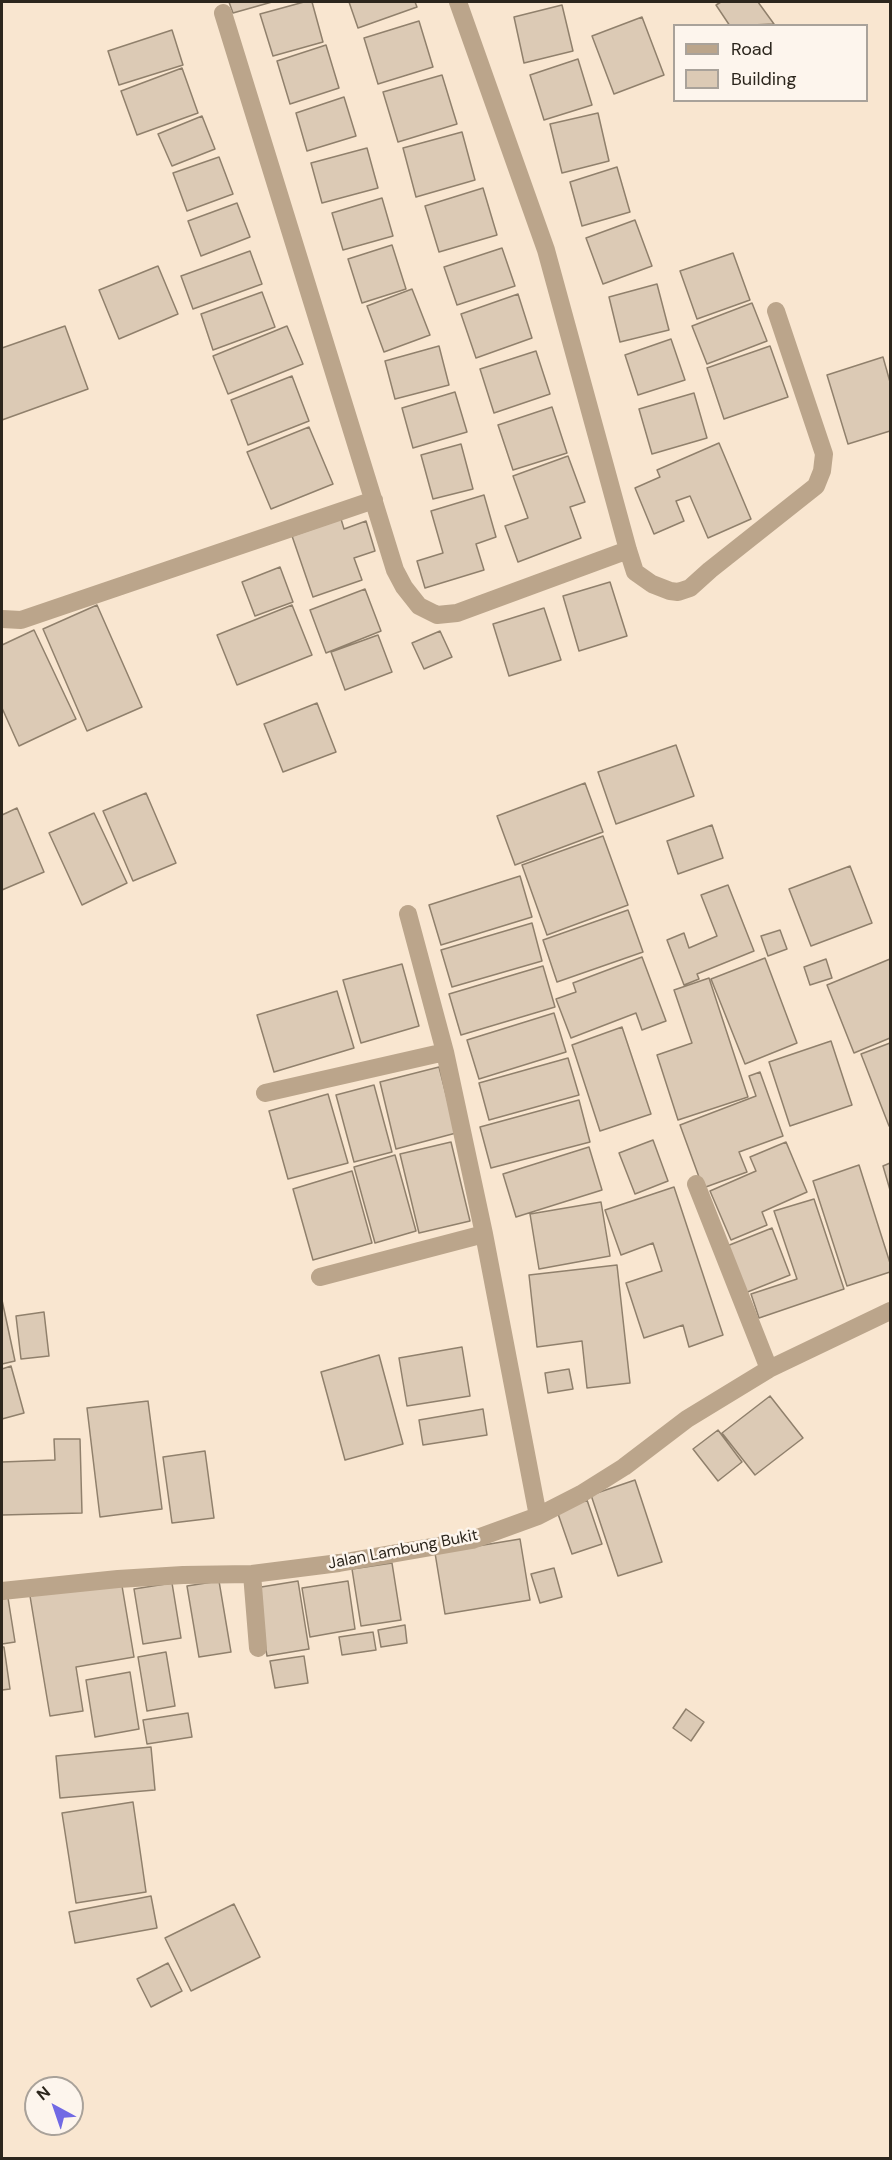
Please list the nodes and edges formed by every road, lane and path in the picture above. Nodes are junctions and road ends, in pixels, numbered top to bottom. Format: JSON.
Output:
{"nodes":[{"id":1,"x":458,"y":2,"type":"edge"},
{"id":2,"x":223,"y":13,"type":"dead end"},
{"id":3,"x":776,"y":311,"type":"dead end"},
{"id":4,"x":374,"y":500,"type":"junction"},
{"id":5,"x":628,"y":550,"type":"junction"},
{"id":6,"x":2,"y":619,"type":"edge"},
{"id":7,"x":408,"y":914,"type":"dead end"},
{"id":8,"x":445,"y":1052,"type":"junction"},
{"id":9,"x":265,"y":1093,"type":"dead end"},
{"id":10,"x":696,"y":1184,"type":"dead end"},
{"id":11,"x":484,"y":1234,"type":"junction"},
{"id":12,"x":320,"y":1277,"type":"dead end"},
{"id":13,"x":891,"y":1311,"type":"edge"},
{"id":14,"x":769,"y":1369,"type":"junction"},
{"id":15,"x":538,"y":1516,"type":"junction"},
{"id":16,"x":252,"y":1574,"type":"junction"},
{"id":17,"x":2,"y":1591,"type":"edge"},
{"id":18,"x":258,"y":1648,"type":"dead end"}],
"edges":[{"from":1,"to":5,"type":"street"},
{"from":2,"to":4,"type":"street"},
{"from":3,"to":5,"type":"street"},
{"from":4,"to":5,"type":"street"},
{"from":4,"to":6,"type":"street"},
{"from":7,"to":8,"type":"street"},
{"from":8,"to":9,"type":"street"},
{"from":8,"to":11,"type":"street"},
{"from":10,"to":14,"type":"street"},
{"from":11,"to":12,"type":"street"},
{"from":11,"to":15,"type":"street"},
{"from":13,"to":14,"type":"street","name":"Jalan Lambung Bukit"},
{"from":14,"to":15,"type":"street","name":"Jalan Lambung Bukit"},
{"from":15,"to":16,"type":"street","name":"Jalan Lambung Bukit"},
{"from":16,"to":17,"type":"street","name":"Jalan Lambung Bukit"},
{"from":16,"to":18,"type":"street"}]}
